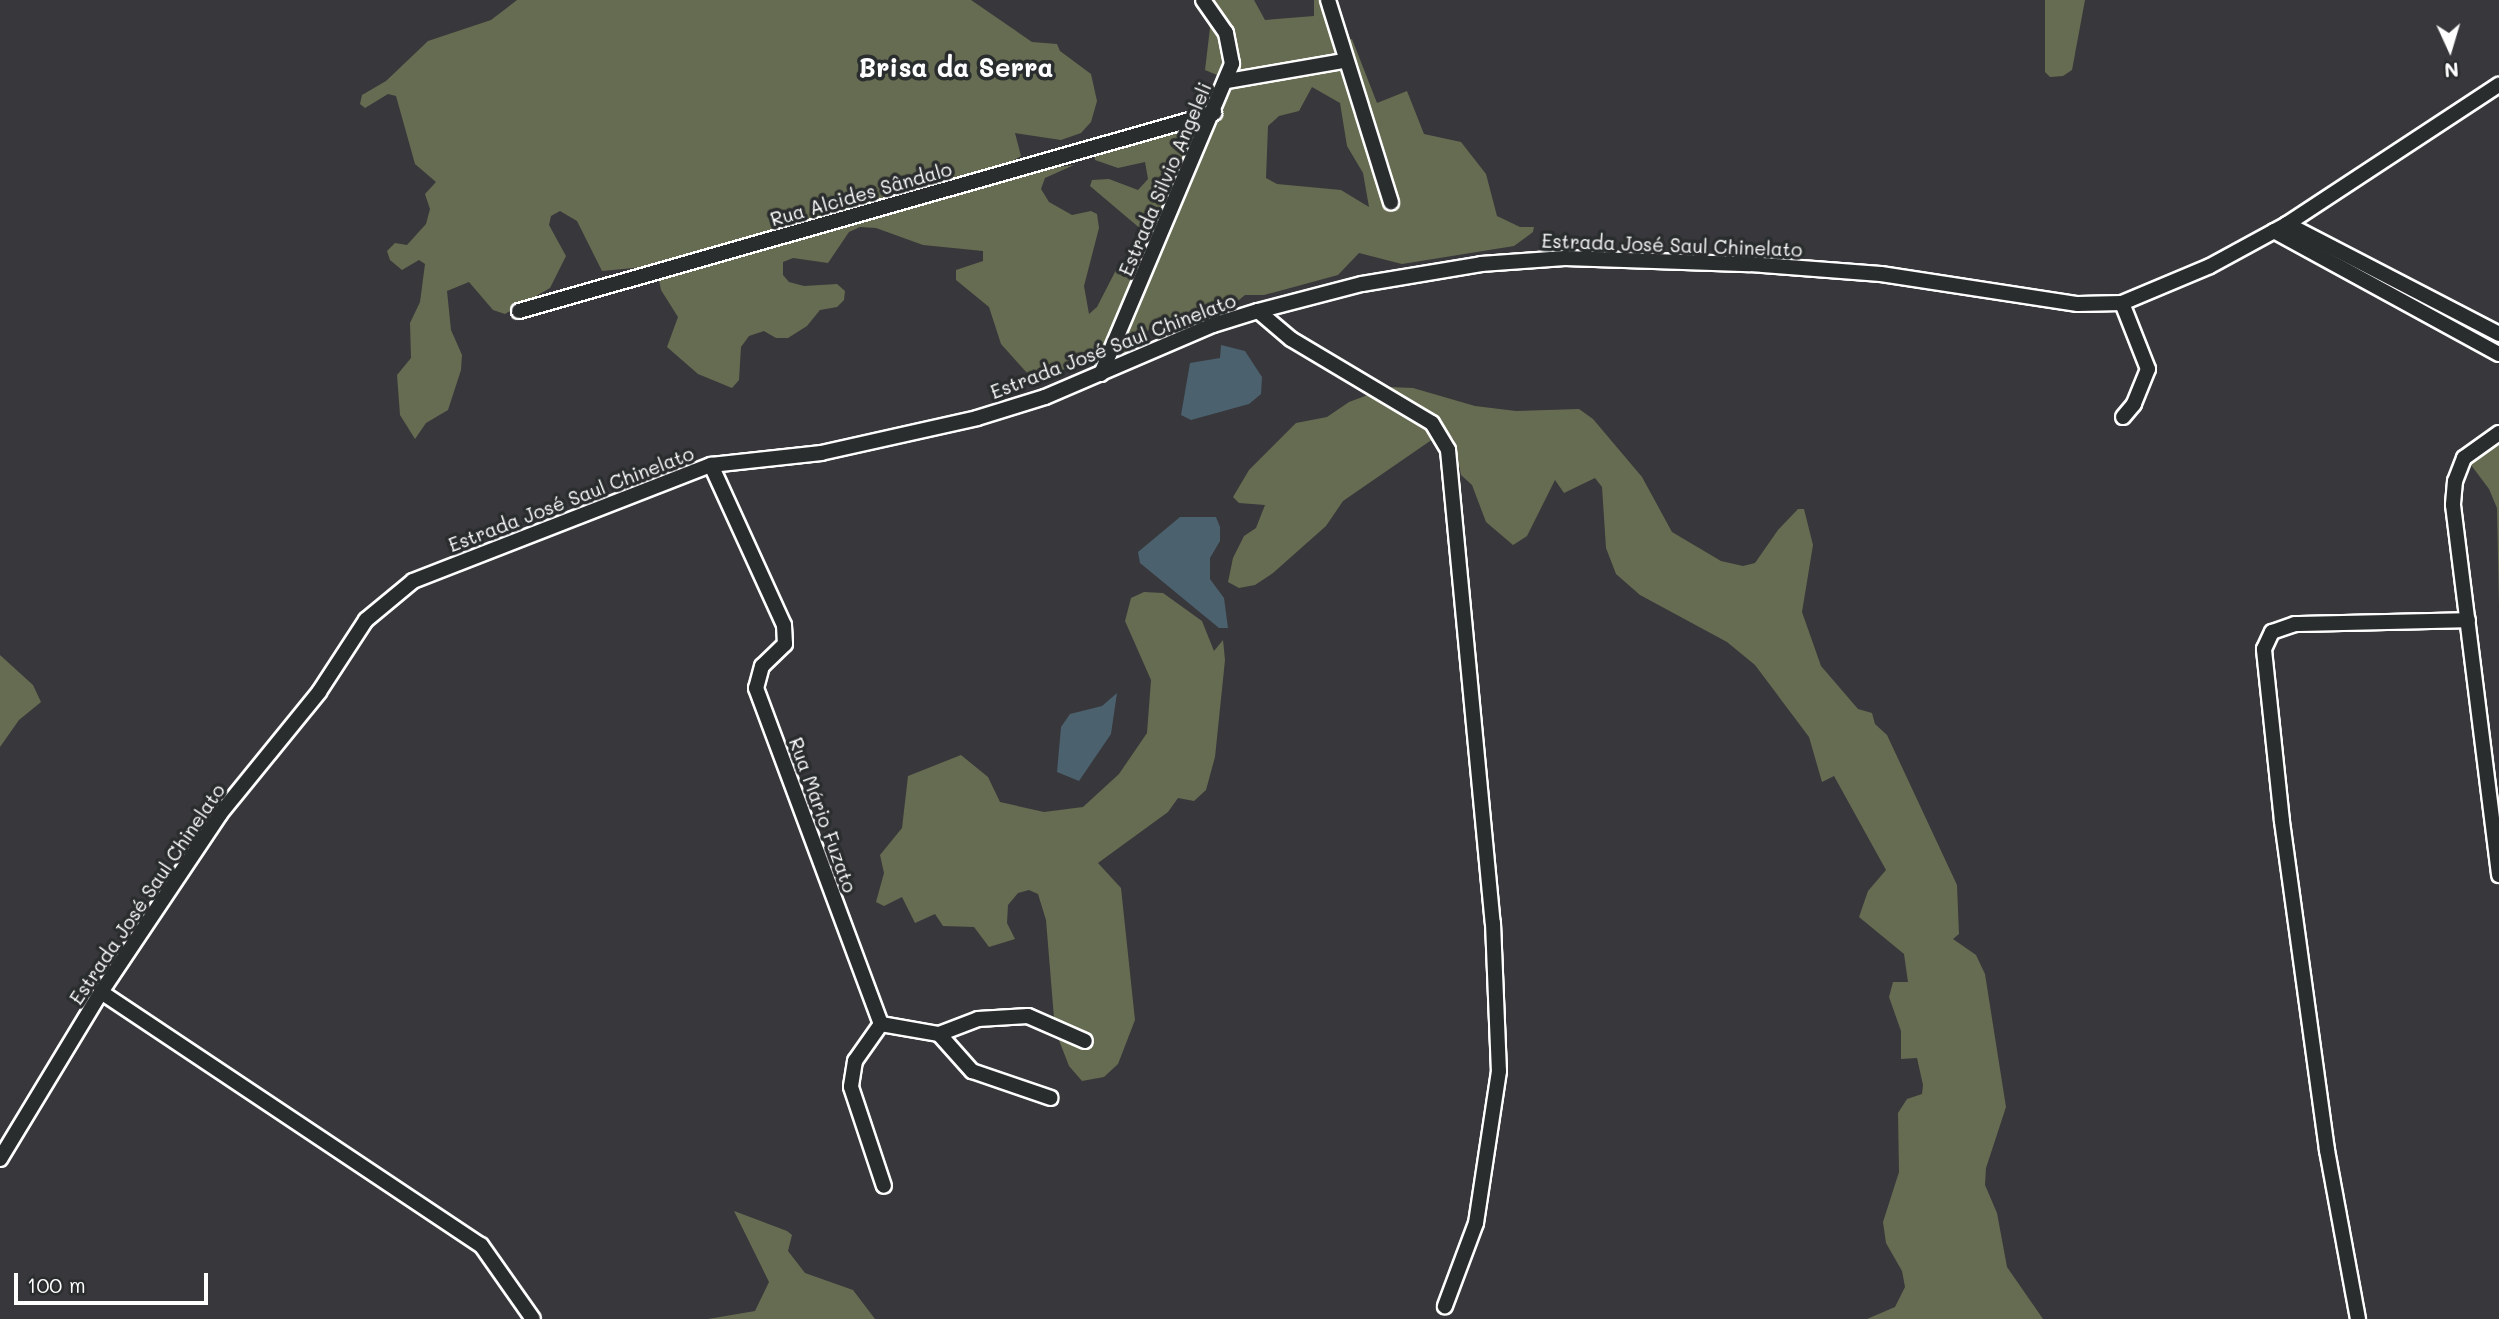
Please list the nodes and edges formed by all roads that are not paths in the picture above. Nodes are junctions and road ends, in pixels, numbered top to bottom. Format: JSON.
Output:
{"nodes":[{"id":1,"x":1203,"y":0,"type":"edge"},
{"id":2,"x":1328,"y":0,"type":"edge"},
{"id":3,"x":1344,"y":61,"type":"junction"},
{"id":4,"x":1228,"y":81,"type":"junction"},
{"id":5,"x":2499,"y":85,"type":"edge"},
{"id":6,"x":1214,"y":113,"type":"junction"},
{"id":7,"x":1391,"y":202,"type":"dead end"},
{"id":8,"x":2281,"y":227,"type":"junction"},
{"id":9,"x":2122,"y":303,"type":"junction"},
{"id":10,"x":519,"y":311,"type":"dead end"},
{"id":11,"x":1258,"y":311,"type":"junction"},
{"id":12,"x":2499,"y":334,"type":"edge"},
{"id":13,"x":2499,"y":354,"type":"edge"},
{"id":14,"x":1101,"y":374,"type":"junction"},
{"id":15,"x":2123,"y":417,"type":"dead end"},
{"id":16,"x":2499,"y":433,"type":"edge"},
{"id":17,"x":711,"y":465,"type":"junction"},
{"id":18,"x":2468,"y":620,"type":"junction"},
{"id":19,"x":2499,"y":876,"type":"edge"},
{"id":20,"x":101,"y":992,"type":"junction"},
{"id":21,"x":881,"y":1024,"type":"junction"},
{"id":22,"x":939,"y":1034,"type":"junction"},
{"id":23,"x":1085,"y":1041,"type":"dead end"},
{"id":24,"x":1051,"y":1098,"type":"dead end"},
{"id":25,"x":0,"y":1159,"type":"edge"},
{"id":26,"x":884,"y":1186,"type":"dead end"},
{"id":27,"x":1444,"y":1306,"type":"dead end"},
{"id":28,"x":533,"y":1319,"type":"edge"},
{"id":29,"x":2358,"y":1319,"type":"edge"}],
"edges":[{"from":1,"to":4,"type":"street","name":"Estrada Silvio Angeleli"},
{"from":2,"to":3,"type":"street"},
{"from":3,"to":4,"type":"street"},
{"from":3,"to":7,"type":"street"},
{"from":4,"to":6,"type":"street","name":"Estrada Silvio Angeleli"},
{"from":5,"to":8,"type":"street","name":"Estrada José Saul Chinelato"},
{"from":6,"to":10,"type":"street","name":"Rua Alcides Sândalo"},
{"from":6,"to":14,"type":"street","name":"Estrada Silvio Angeleli"},
{"from":8,"to":9,"type":"street","name":"Estrada José Saul Chinelato"},
{"from":8,"to":12,"type":"street"},
{"from":8,"to":13,"type":"street"},
{"from":9,"to":11,"type":"street","name":"Estrada José Saul Chinelato"},
{"from":9,"to":15,"type":"street"},
{"from":11,"to":14,"type":"street","name":"Estrada José Saul Chinelato"},
{"from":11,"to":27,"type":"street"},
{"from":14,"to":17,"type":"street","name":"Estrada José Saul Chinelato"},
{"from":16,"to":18,"type":"street"},
{"from":17,"to":20,"type":"street","name":"Estrada José Saul Chinelato"},
{"from":17,"to":21,"type":"street","name":"Rua Mário Fuzato"},
{"from":18,"to":19,"type":"street"},
{"from":18,"to":29,"type":"street"},
{"from":20,"to":25,"type":"street","name":"Estrada José Saul Chinelato"},
{"from":20,"to":28,"type":"street"},
{"from":21,"to":22,"type":"street"},
{"from":21,"to":26,"type":"street"},
{"from":22,"to":23,"type":"street"},
{"from":22,"to":24,"type":"street"}]}
